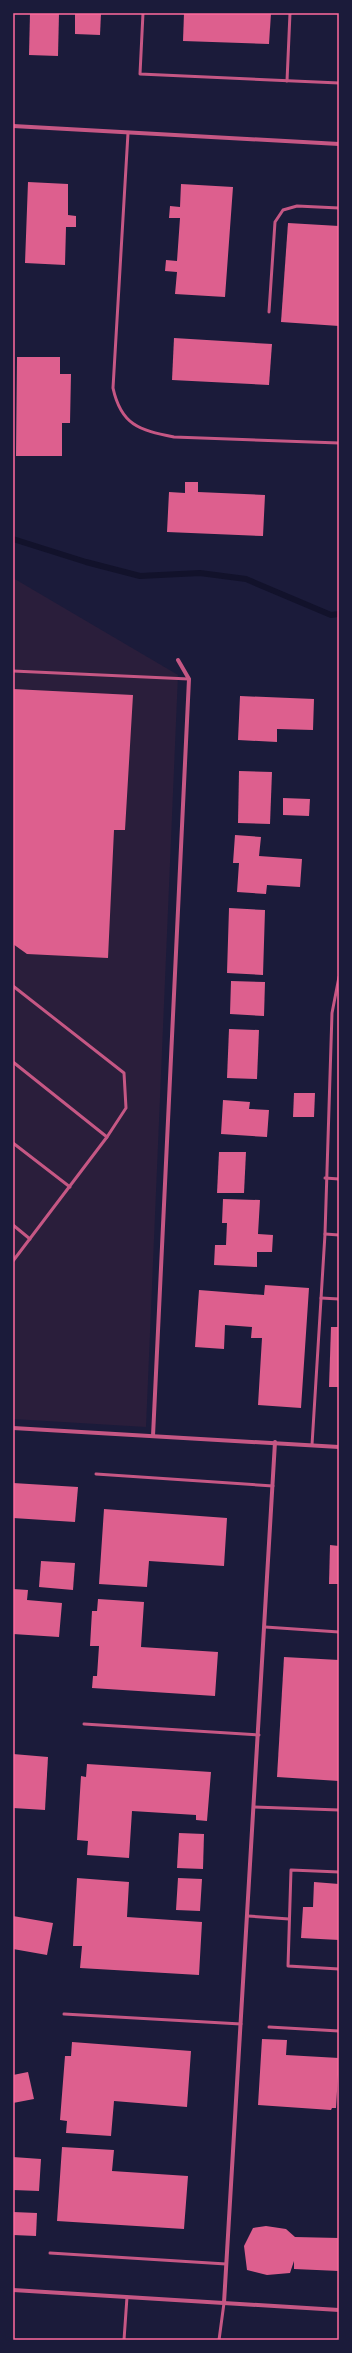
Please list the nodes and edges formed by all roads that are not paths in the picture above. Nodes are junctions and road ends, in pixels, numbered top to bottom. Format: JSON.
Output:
{"nodes":[{"id":1,"x":143,"y":13,"type":"edge"},
{"id":2,"x":290,"y":13,"type":"edge"},
{"id":3,"x":287,"y":81,"type":"junction"},
{"id":4,"x":339,"y":83,"type":"edge"},
{"id":5,"x":13,"y":126,"type":"edge"},
{"id":6,"x":128,"y":133,"type":"junction"},
{"id":7,"x":339,"y":144,"type":"edge"},
{"id":8,"x":339,"y":208,"type":"edge"},
{"id":9,"x":269,"y":312,"type":"dead end"},
{"id":10,"x":339,"y":443,"type":"edge"},
{"id":11,"x":178,"y":660,"type":"dead end"},
{"id":12,"x":13,"y":671,"type":"edge"},
{"id":13,"x":189,"y":679,"type":"junction"},
{"id":14,"x":339,"y":977,"type":"edge"},
{"id":15,"x":13,"y":986,"type":"edge"},
{"id":16,"x":13,"y":1062,"type":"edge"},
{"id":17,"x":108,"y":1137,"type":"junction"},
{"id":18,"x":13,"y":1143,"type":"edge"},
{"id":19,"x":325,"y":1178,"type":"junction"},
{"id":20,"x":339,"y":1179,"type":"edge"},
{"id":21,"x":70,"y":1187,"type":"junction"},
{"id":22,"x":13,"y":1225,"type":"edge"},
{"id":23,"x":325,"y":1234,"type":"junction"},
{"id":24,"x":339,"y":1235,"type":"edge"},
{"id":25,"x":30,"y":1239,"type":"junction"},
{"id":26,"x":13,"y":1261,"type":"edge"},
{"id":27,"x":321,"y":1298,"type":"junction"},
{"id":28,"x":339,"y":1299,"type":"edge"},
{"id":29,"x":13,"y":1428,"type":"edge"},
{"id":30,"x":153,"y":1436,"type":"junction"},
{"id":31,"x":275,"y":1442,"type":"junction"},
{"id":32,"x":312,"y":1445,"type":"junction"},
{"id":33,"x":339,"y":1447,"type":"edge"},
{"id":34,"x":96,"y":1474,"type":"dead end"},
{"id":35,"x":273,"y":1486,"type":"junction"},
{"id":36,"x":265,"y":1627,"type":"junction"},
{"id":37,"x":339,"y":1632,"type":"edge"},
{"id":38,"x":84,"y":1724,"type":"dead end"},
{"id":39,"x":259,"y":1735,"type":"junction"},
{"id":40,"x":254,"y":1807,"type":"junction"},
{"id":41,"x":339,"y":1810,"type":"edge"},
{"id":42,"x":339,"y":1872,"type":"edge"},
{"id":43,"x":248,"y":1916,"type":"junction"},
{"id":44,"x":289,"y":1919,"type":"junction"},
{"id":45,"x":339,"y":1969,"type":"edge"},
{"id":46,"x":64,"y":2014,"type":"dead end"},
{"id":47,"x":241,"y":2024,"type":"junction"},
{"id":48,"x":269,"y":2027,"type":"dead end"},
{"id":49,"x":339,"y":2031,"type":"edge"},
{"id":50,"x":50,"y":2253,"type":"dead end"},
{"id":51,"x":226,"y":2264,"type":"junction"},
{"id":52,"x":13,"y":2290,"type":"edge"},
{"id":53,"x":126,"y":2297,"type":"junction"},
{"id":54,"x":224,"y":2304,"type":"junction"},
{"id":55,"x":339,"y":2310,"type":"edge"},
{"id":56,"x":124,"y":2340,"type":"edge"},
{"id":57,"x":219,"y":2340,"type":"edge"}],
"edges":[{"from":1,"to":3,"type":"lane"},
{"from":2,"to":3,"type":"lane"},
{"from":3,"to":4,"type":"lane"},
{"from":5,"to":6,"type":"street"},
{"from":6,"to":7,"type":"street"},
{"from":6,"to":10,"type":"lane"},
{"from":8,"to":9,"type":"lane"},
{"from":11,"to":13,"type":"street"},
{"from":12,"to":13,"type":"lane"},
{"from":13,"to":30,"type":"street"},
{"from":14,"to":19,"type":"lane"},
{"from":15,"to":17,"type":"lane"},
{"from":16,"to":17,"type":"lane"},
{"from":17,"to":21,"type":"lane"},
{"from":18,"to":21,"type":"lane"},
{"from":19,"to":20,"type":"lane"},
{"from":19,"to":23,"type":"lane"},
{"from":21,"to":25,"type":"lane"},
{"from":22,"to":25,"type":"lane"},
{"from":23,"to":24,"type":"lane"},
{"from":23,"to":27,"type":"lane"},
{"from":25,"to":26,"type":"lane"},
{"from":27,"to":28,"type":"lane"},
{"from":27,"to":32,"type":"lane"},
{"from":29,"to":30,"type":"street"},
{"from":30,"to":31,"type":"street"},
{"from":31,"to":32,"type":"street"},
{"from":31,"to":35,"type":"street"},
{"from":32,"to":33,"type":"street"},
{"from":34,"to":35,"type":"lane"},
{"from":35,"to":36,"type":"street"},
{"from":36,"to":37,"type":"lane"},
{"from":36,"to":39,"type":"street"},
{"from":38,"to":39,"type":"lane"},
{"from":39,"to":40,"type":"street"},
{"from":40,"to":41,"type":"lane"},
{"from":40,"to":43,"type":"street"},
{"from":42,"to":44,"type":"lane"},
{"from":43,"to":44,"type":"lane"},
{"from":43,"to":47,"type":"street"},
{"from":44,"to":45,"type":"lane"},
{"from":46,"to":47,"type":"lane"},
{"from":47,"to":51,"type":"street"},
{"from":48,"to":49,"type":"lane"},
{"from":50,"to":51,"type":"lane"},
{"from":51,"to":54,"type":"street"},
{"from":52,"to":53,"type":"street"},
{"from":53,"to":54,"type":"street"},
{"from":53,"to":56,"type":"lane"},
{"from":54,"to":55,"type":"street"},
{"from":54,"to":57,"type":"lane"}]}
